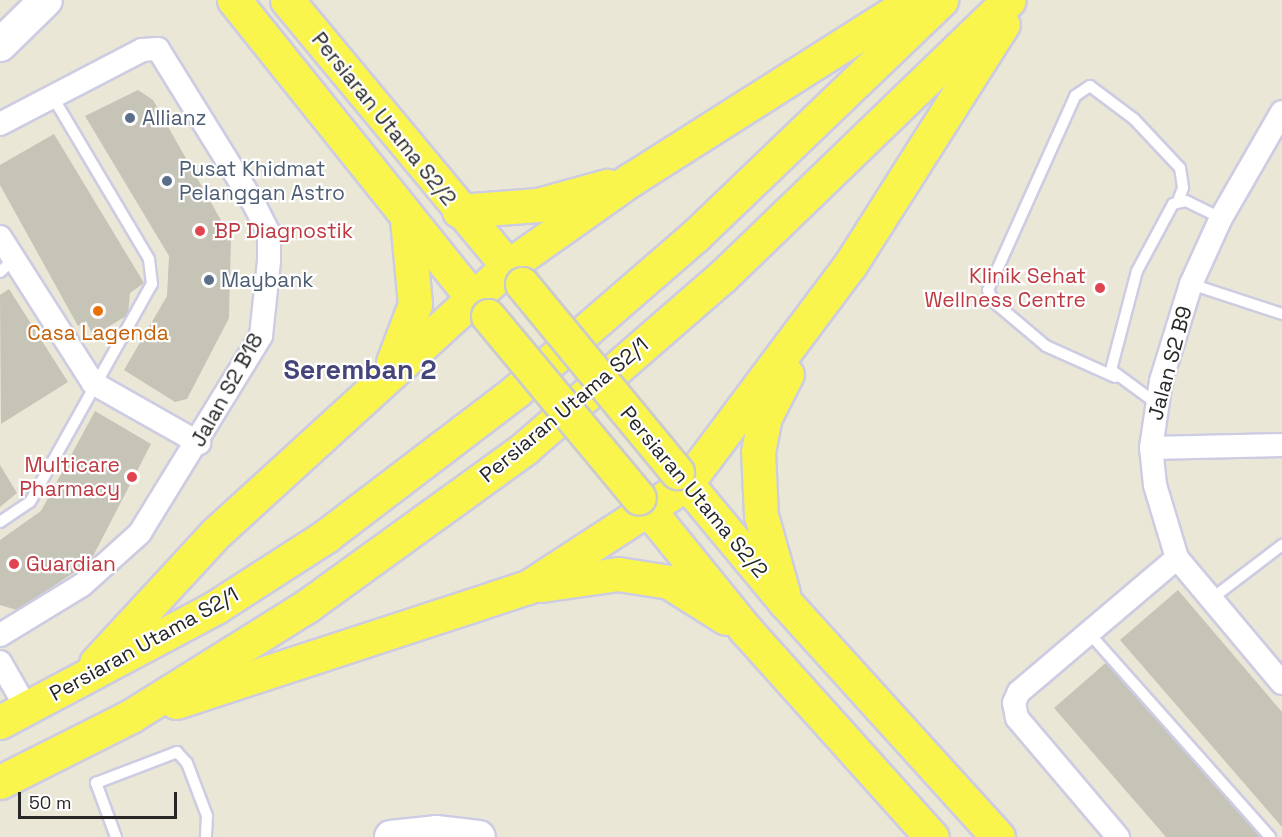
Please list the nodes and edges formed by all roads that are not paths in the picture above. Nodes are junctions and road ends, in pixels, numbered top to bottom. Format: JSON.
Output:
{"nodes":[{"id":1,"x":46,"y":0,"type":"edge"},
{"id":2,"x":234,"y":0,"type":"edge"},
{"id":3,"x":286,"y":0,"type":"edge"},
{"id":4,"x":914,"y":0,"type":"edge"},
{"id":5,"x":940,"y":0,"type":"edge"},
{"id":6,"x":1010,"y":0,"type":"edge"},
{"id":7,"x":1018,"y":0,"type":"edge"},
{"id":8,"x":0,"y":45,"type":"edge"},
{"id":9,"x":53,"y":97,"type":"junction"},
{"id":10,"x":1282,"y":112,"type":"edge"},
{"id":11,"x":0,"y":124,"type":"edge"},
{"id":12,"x":630,"y":180,"type":"junction"},
{"id":13,"x":1178,"y":201,"type":"junction"},
{"id":14,"x":459,"y":211,"type":"junction"},
{"id":15,"x":1221,"y":218,"type":"junction"},
{"id":16,"x":407,"y":220,"type":"junction"},
{"id":17,"x":0,"y":237,"type":"edge"},
{"id":18,"x":7,"y":266,"type":"edge"},
{"id":19,"x":514,"y":275,"type":"junction"},
{"id":20,"x":1191,"y":284,"type":"junction"},
{"id":21,"x":826,"y":298,"type":"junction"},
{"id":22,"x":480,"y":307,"type":"junction"},
{"id":23,"x":1282,"y":314,"type":"edge"},
{"id":24,"x":1114,"y":376,"type":"junction"},
{"id":25,"x":385,"y":377,"type":"junction"},
{"id":26,"x":93,"y":383,"type":"junction"},
{"id":27,"x":1156,"y":403,"type":"junction"},
{"id":28,"x":199,"y":443,"type":"junction"},
{"id":29,"x":1282,"y":445,"type":"edge"},
{"id":30,"x":1151,"y":447,"type":"junction"},
{"id":31,"x":681,"y":478,"type":"junction"},
{"id":32,"x":645,"y":505,"type":"junction"},
{"id":33,"x":0,"y":522,"type":"edge"},
{"id":34,"x":1282,"y":545,"type":"edge"},
{"id":35,"x":1177,"y":558,"type":"junction"},
{"id":36,"x":528,"y":586,"type":"junction"},
{"id":37,"x":1209,"y":600,"type":"junction"},
{"id":38,"x":785,"y":602,"type":"junction"},
{"id":39,"x":746,"y":630,"type":"junction"},
{"id":40,"x":1089,"y":633,"type":"junction"},
{"id":41,"x":0,"y":635,"type":"edge"},
{"id":42,"x":0,"y":662,"type":"edge"},
{"id":43,"x":79,"y":681,"type":"junction"},
{"id":44,"x":1282,"y":683,"type":"edge"},
{"id":45,"x":13,"y":715,"type":"edge"},
{"id":46,"x":131,"y":716,"type":"junction"},
{"id":47,"x":0,"y":782,"type":"edge"},
{"id":48,"x":116,"y":837,"type":"edge"},
{"id":49,"x":206,"y":837,"type":"edge"},
{"id":50,"x":391,"y":837,"type":"edge"},
{"id":51,"x":479,"y":837,"type":"edge"},
{"id":52,"x":932,"y":837,"type":"edge"},
{"id":53,"x":998,"y":837,"type":"edge"},
{"id":54,"x":1118,"y":837,"type":"edge"},
{"id":55,"x":1270,"y":837,"type":"edge"}],
"edges":[{"from":1,"to":8,"type":"street"},
{"from":2,"to":16,"type":"main road","name":"Persiaran Utama S2/2"},
{"from":3,"to":14,"type":"main road","name":"Persiaran Utama S2/2"},
{"from":4,"to":12,"type":"main road"},
{"from":5,"to":43,"type":"main road","name":"Persiaran Utama S2/1"},
{"from":6,"to":46,"type":"main road","name":"Persiaran Utama S2/1"},
{"from":7,"to":21,"type":"main road"},
{"from":9,"to":11,"type":"street","name":"Jalan S2 B18"},
{"from":9,"to":26,"type":"lane"},
{"from":9,"to":28,"type":"street","name":"Jalan S2 B18"},
{"from":10,"to":15,"type":"street","name":"Jalan S2 B9"},
{"from":12,"to":14,"type":"main road"},
{"from":12,"to":19,"type":"main road"},
{"from":13,"to":15,"type":"lane"},
{"from":13,"to":24,"type":"lane"},
{"from":13,"to":24,"type":"lane"},
{"from":14,"to":19,"type":"main road","name":"Persiaran Utama S2/2"},
{"from":15,"to":20,"type":"street","name":"Jalan S2 B9"},
{"from":16,"to":22,"type":"main road","name":"Persiaran Utama S2/2"},
{"from":16,"to":25,"type":"main road"},
{"from":17,"to":18,"type":"street"},
{"from":18,"to":26,"type":"street"},
{"from":19,"to":22,"type":"main road"},
{"from":19,"to":31,"type":"main road","name":"Persiaran Utama S2/2","bridge":true},
{"from":20,"to":23,"type":"lane"},
{"from":20,"to":27,"type":"street","name":"Jalan S2 B9"},
{"from":21,"to":31,"type":"main road"},
{"from":21,"to":38,"type":"main road"},
{"from":22,"to":25,"type":"main road"},
{"from":22,"to":32,"type":"main road","name":"Persiaran Utama S2/2","bridge":true},
{"from":24,"to":27,"type":"lane"},
{"from":25,"to":43,"type":"main road"},
{"from":26,"to":28,"type":"street"},
{"from":26,"to":33,"type":"lane"},
{"from":27,"to":30,"type":"street","name":"Jalan S2 B9"},
{"from":28,"to":41,"type":"street","name":"Jalan S2 B18"},
{"from":29,"to":30,"type":"street"},
{"from":30,"to":35,"type":"street","name":"Jalan S2 B9"},
{"from":31,"to":32,"type":"main road"},
{"from":31,"to":38,"type":"main road","name":"Persiaran Utama S2/2"},
{"from":32,"to":36,"type":"main road"},
{"from":32,"to":39,"type":"main road","name":"Persiaran Utama S2/2"},
{"from":34,"to":37,"type":"lane"},
{"from":35,"to":37,"type":"street"},
{"from":35,"to":40,"type":"street"},
{"from":36,"to":39,"type":"main road"},
{"from":36,"to":46,"type":"main road"},
{"from":37,"to":44,"type":"street"},
{"from":38,"to":53,"type":"main road","name":"Persiaran Utama S2/2"},
{"from":39,"to":52,"type":"main road","name":"Persiaran Utama S2/2"},
{"from":40,"to":54,"type":"street"},
{"from":40,"to":55,"type":"lane"},
{"from":42,"to":45,"type":"street"},
{"from":43,"to":45,"type":"main road","name":"Persiaran Utama S2/1"},
{"from":46,"to":47,"type":"main road","name":"Persiaran Utama S2/1"},
{"from":48,"to":49,"type":"lane"},
{"from":50,"to":51,"type":"street"}]}
